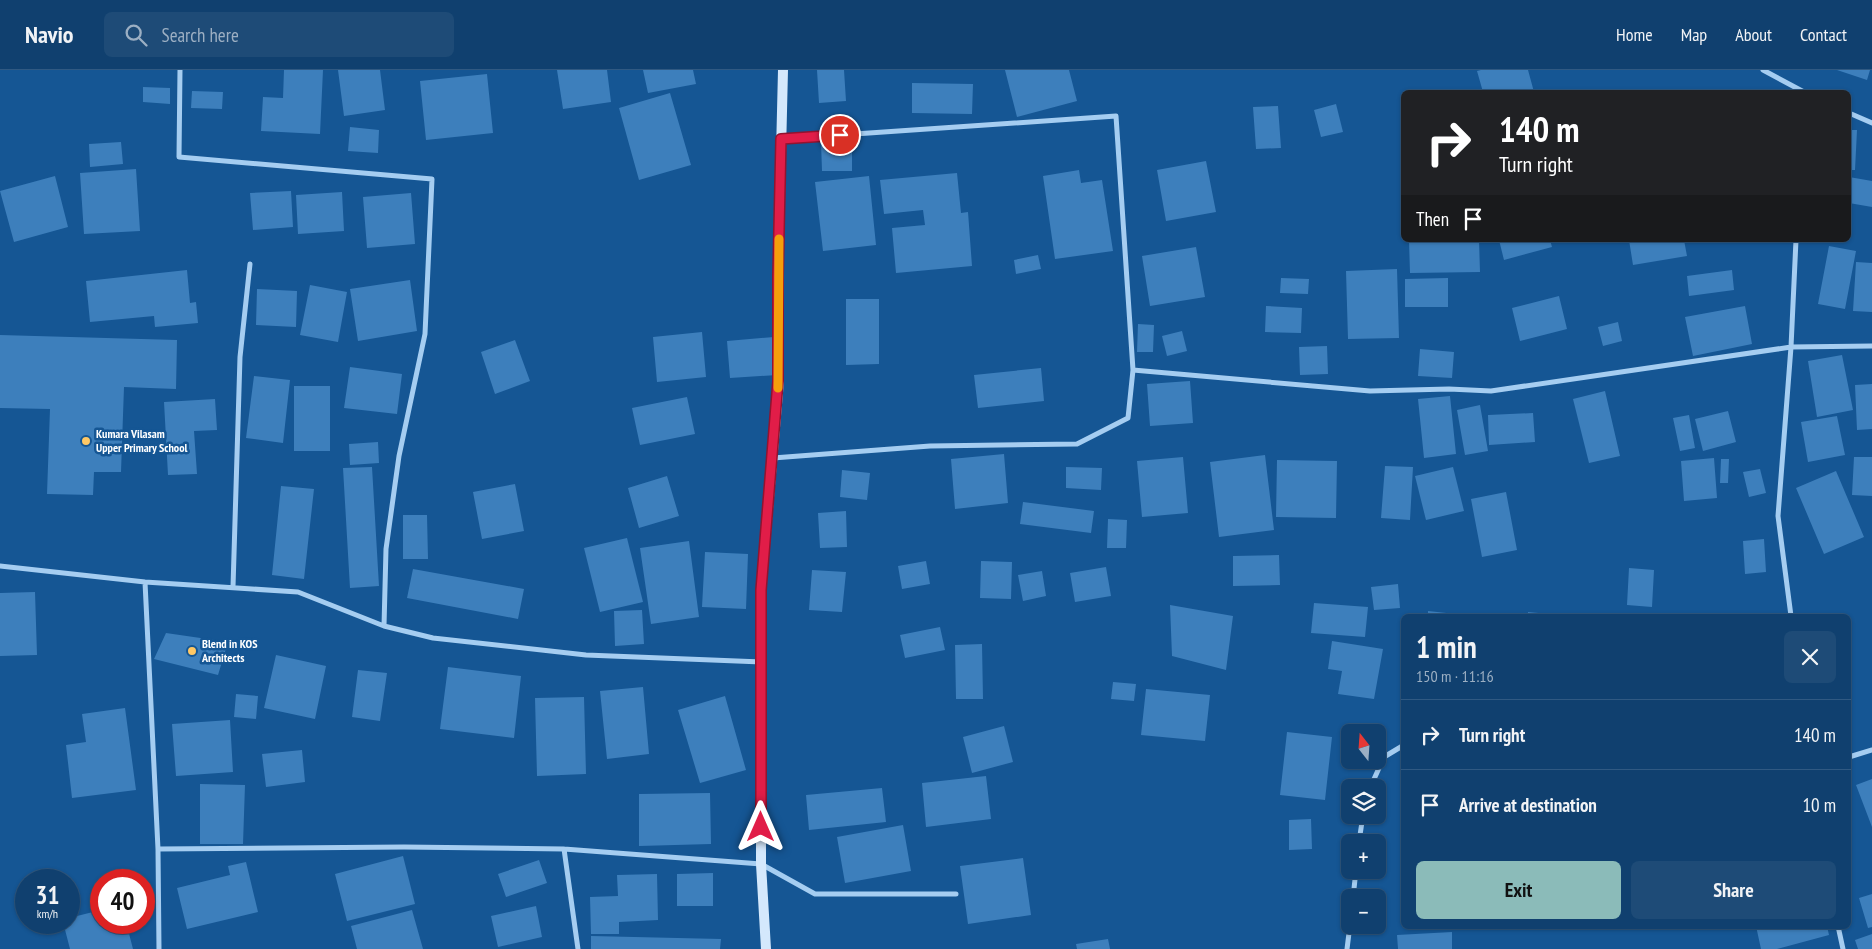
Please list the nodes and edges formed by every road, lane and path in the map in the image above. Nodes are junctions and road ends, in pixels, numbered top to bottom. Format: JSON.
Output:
{"nodes":[{"id":1,"x":180,"y":70,"type":"edge"},
{"id":2,"x":783,"y":70,"type":"edge"},
{"id":3,"x":1763,"y":70,"type":"edge"},
{"id":4,"x":1798,"y":90,"type":"edge"},
{"id":5,"x":1851,"y":114,"type":"edge"},
{"id":6,"x":1872,"y":123,"type":"edge"},
{"id":7,"x":781,"y":139,"type":"junction"},
{"id":8,"x":1796,"y":242,"type":"edge"},
{"id":9,"x":250,"y":264,"type":"dead end"},
{"id":10,"x":1872,"y":346,"type":"edge"},
{"id":11,"x":1791,"y":347,"type":"junction"},
{"id":12,"x":1133,"y":370,"type":"junction"},
{"id":13,"x":772,"y":458,"type":"junction"},
{"id":14,"x":0,"y":566,"type":"edge"},
{"id":15,"x":145,"y":582,"type":"junction"},
{"id":16,"x":233,"y":586,"type":"junction"},
{"id":17,"x":1791,"y":614,"type":"edge"},
{"id":18,"x":384,"y":626,"type":"junction"},
{"id":19,"x":762,"y":662,"type":"junction"},
{"id":20,"x":1401,"y":747,"type":"edge"},
{"id":21,"x":1872,"y":750,"type":"edge"},
{"id":22,"x":1851,"y":756,"type":"edge"},
{"id":23,"x":1374,"y":779,"type":"edge"},
{"id":24,"x":158,"y":849,"type":"junction"},
{"id":25,"x":564,"y":849,"type":"junction"},
{"id":26,"x":760,"y":864,"type":"junction"},
{"id":27,"x":956,"y":894,"type":"dead end"},
{"id":28,"x":1839,"y":929,"type":"edge"},
{"id":29,"x":1349,"y":934,"type":"edge"},
{"id":30,"x":159,"y":949,"type":"edge"},
{"id":31,"x":578,"y":949,"type":"edge"},
{"id":32,"x":766,"y":949,"type":"edge"},
{"id":33,"x":1347,"y":949,"type":"edge"},
{"id":34,"x":1843,"y":949,"type":"edge"}],
"edges":[{"from":1,"to":18,"type":"street"},
{"from":2,"to":7,"type":"street"},
{"from":3,"to":4,"type":"street"},
{"from":5,"to":6,"type":"street"},
{"from":7,"to":12,"type":"street"},
{"from":7,"to":13,"type":"street"},
{"from":8,"to":11,"type":"street"},
{"from":9,"to":16,"type":"street"},
{"from":10,"to":11,"type":"street"},
{"from":11,"to":12,"type":"street"},
{"from":11,"to":17,"type":"street"},
{"from":12,"to":13,"type":"street"},
{"from":13,"to":19,"type":"street"},
{"from":14,"to":15,"type":"street"},
{"from":15,"to":16,"type":"street"},
{"from":15,"to":24,"type":"street"},
{"from":16,"to":18,"type":"street"},
{"from":18,"to":19,"type":"street"},
{"from":19,"to":26,"type":"street"},
{"from":20,"to":23,"type":"street"},
{"from":21,"to":22,"type":"street"},
{"from":24,"to":25,"type":"street"},
{"from":24,"to":30,"type":"street"},
{"from":25,"to":26,"type":"street"},
{"from":25,"to":31,"type":"street"},
{"from":26,"to":27,"type":"street"},
{"from":26,"to":32,"type":"street"},
{"from":28,"to":34,"type":"street"},
{"from":29,"to":33,"type":"street"}]}
